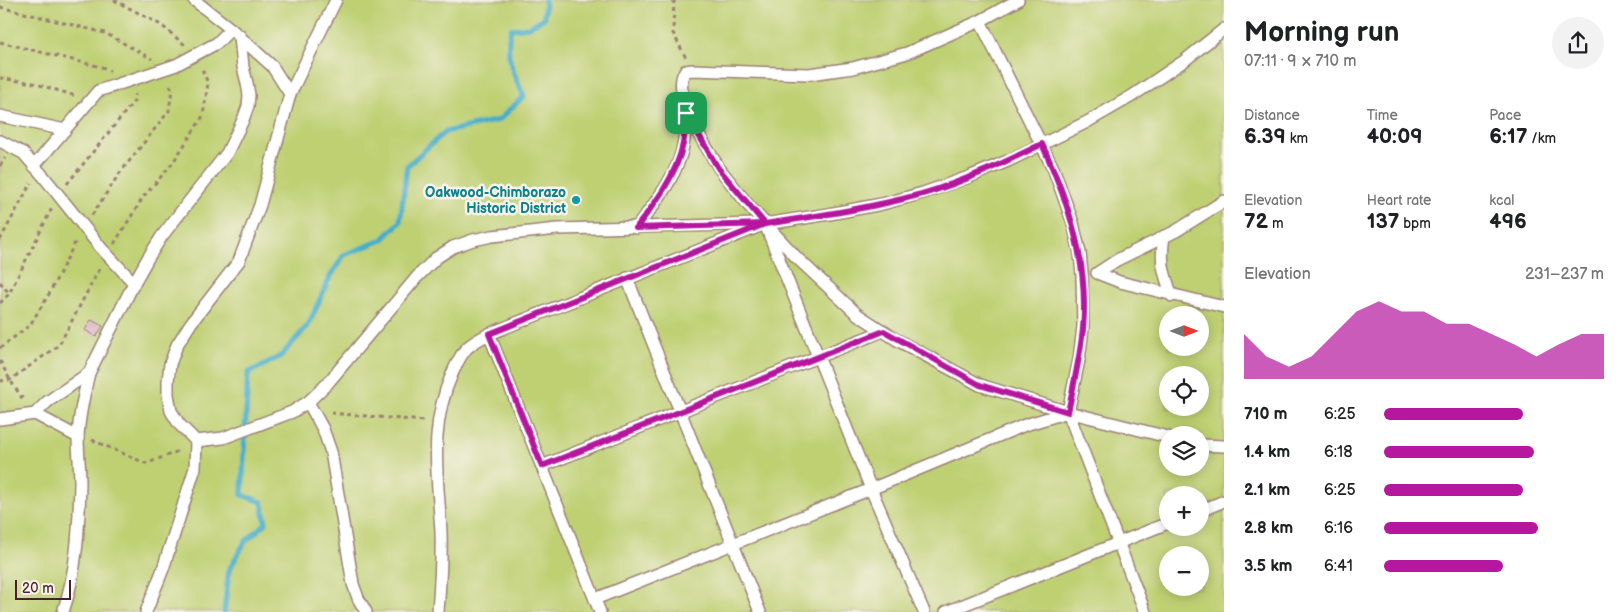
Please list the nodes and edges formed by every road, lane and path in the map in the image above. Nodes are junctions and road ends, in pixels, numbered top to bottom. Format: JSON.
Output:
{"nodes":[{"id":1,"x":114,"y":0,"type":"edge"},
{"id":2,"x":194,"y":0,"type":"edge"},
{"id":3,"x":336,"y":0,"type":"edge"},
{"id":4,"x":674,"y":0,"type":"edge"},
{"id":5,"x":1018,"y":0,"type":"edge"},
{"id":6,"x":0,"y":8,"type":"edge"},
{"id":7,"x":980,"y":21,"type":"junction"},
{"id":8,"x":1224,"y":29,"type":"edge"},
{"id":9,"x":236,"y":32,"type":"junction"},
{"id":10,"x":197,"y":55,"type":"junction"},
{"id":11,"x":162,"y":70,"type":"junction"},
{"id":12,"x":692,"y":70,"type":"junction"},
{"id":13,"x":0,"y":78,"type":"edge"},
{"id":14,"x":290,"y":94,"type":"junction"},
{"id":15,"x":91,"y":100,"type":"junction"},
{"id":16,"x":686,"y":113,"type":"junction"},
{"id":17,"x":0,"y":116,"type":"edge"},
{"id":18,"x":64,"y":130,"type":"junction"},
{"id":19,"x":0,"y":142,"type":"edge"},
{"id":20,"x":1042,"y":144,"type":"junction"},
{"id":21,"x":36,"y":168,"type":"junction"},
{"id":22,"x":1224,"y":201,"type":"edge"},
{"id":23,"x":765,"y":224,"type":"junction"},
{"id":24,"x":83,"y":226,"type":"junction"},
{"id":25,"x":0,"y":227,"type":"edge"},
{"id":26,"x":636,"y":228,"type":"junction"},
{"id":27,"x":4,"y":232,"type":"junction"},
{"id":28,"x":1164,"y":236,"type":"junction"},
{"id":29,"x":0,"y":240,"type":"edge"},
{"id":30,"x":107,"y":255,"type":"junction"},
{"id":31,"x":1097,"y":273,"type":"junction"},
{"id":32,"x":1082,"y":274,"type":"junction"},
{"id":33,"x":627,"y":278,"type":"junction"},
{"id":34,"x":0,"y":282,"type":"edge"},
{"id":35,"x":134,"y":283,"type":"junction"},
{"id":36,"x":9,"y":294,"type":"dead end"},
{"id":37,"x":1172,"y":296,"type":"junction"},
{"id":38,"x":1224,"y":307,"type":"edge"},
{"id":39,"x":884,"y":331,"type":"junction"},
{"id":40,"x":489,"y":334,"type":"junction"},
{"id":41,"x":0,"y":348,"type":"edge"},
{"id":42,"x":820,"y":357,"type":"junction"},
{"id":43,"x":0,"y":361,"type":"edge"},
{"id":44,"x":89,"y":373,"type":"junction"},
{"id":45,"x":10,"y":380,"type":"junction"},
{"id":46,"x":0,"y":381,"type":"edge"},
{"id":47,"x":308,"y":402,"type":"junction"},
{"id":48,"x":31,"y":410,"type":"junction"},
{"id":49,"x":680,"y":411,"type":"junction"},
{"id":50,"x":334,"y":412,"type":"dead end"},
{"id":51,"x":1068,"y":412,"type":"junction"},
{"id":52,"x":0,"y":419,"type":"edge"},
{"id":53,"x":432,"y":421,"type":"dead end"},
{"id":54,"x":1159,"y":435,"type":"edge"},
{"id":55,"x":82,"y":437,"type":"junction"},
{"id":56,"x":196,"y":441,"type":"junction"},
{"id":57,"x":1209,"y":445,"type":"edge"},
{"id":58,"x":1224,"y":446,"type":"edge"},
{"id":59,"x":179,"y":452,"type":"dead end"},
{"id":60,"x":542,"y":466,"type":"junction"},
{"id":61,"x":871,"y":489,"type":"junction"},
{"id":62,"x":1224,"y":501,"type":"edge"},
{"id":63,"x":1209,"y":507,"type":"edge"},
{"id":64,"x":1159,"y":526,"type":"edge"},
{"id":65,"x":1118,"y":542,"type":"junction"},
{"id":66,"x":733,"y":544,"type":"junction"},
{"id":67,"x":595,"y":599,"type":"junction"},
{"id":68,"x":63,"y":612,"type":"edge"},
{"id":69,"x":146,"y":612,"type":"edge"},
{"id":70,"x":366,"y":612,"type":"edge"},
{"id":71,"x":438,"y":612,"type":"edge"},
{"id":72,"x":600,"y":612,"type":"edge"},
{"id":73,"x":760,"y":612,"type":"edge"},
{"id":74,"x":924,"y":612,"type":"edge"},
{"id":75,"x":946,"y":612,"type":"edge"},
{"id":76,"x":1145,"y":612,"type":"edge"}],
"edges":[{"from":1,"to":10,"type":"path"},
{"from":2,"to":9,"type":"lane"},
{"from":3,"to":14,"type":"lane"},
{"from":4,"to":12,"type":"path"},
{"from":5,"to":7,"type":"lane"},
{"from":6,"to":11,"type":"path"},
{"from":7,"to":12,"type":"lane"},
{"from":7,"to":20,"type":"lane"},
{"from":8,"to":20,"type":"lane"},
{"from":9,"to":10,"type":"lane"},
{"from":9,"to":14,"type":"lane"},
{"from":9,"to":35,"type":"lane"},
{"from":10,"to":11,"type":"lane"},
{"from":10,"to":30,"type":"path"},
{"from":11,"to":15,"type":"lane"},
{"from":11,"to":24,"type":"path"},
{"from":12,"to":16,"type":"lane"},
{"from":13,"to":15,"type":"path"},
{"from":14,"to":56,"type":"lane"},
{"from":15,"to":18,"type":"lane"},
{"from":16,"to":23,"type":"lane"},
{"from":16,"to":26,"type":"lane"},
{"from":17,"to":18,"type":"lane"},
{"from":18,"to":21,"type":"lane"},
{"from":19,"to":21,"type":"lane"},
{"from":20,"to":23,"type":"lane"},
{"from":20,"to":32,"type":"lane"},
{"from":21,"to":24,"type":"lane"},
{"from":21,"to":27,"type":"path"},
{"from":22,"to":28,"type":"lane"},
{"from":23,"to":26,"type":"lane"},
{"from":23,"to":33,"type":"lane"},
{"from":23,"to":39,"type":"lane"},
{"from":23,"to":42,"type":"lane"},
{"from":24,"to":30,"type":"lane"},
{"from":24,"to":41,"type":"path"},
{"from":25,"to":27,"type":"path"},
{"from":26,"to":47,"type":"lane"},
{"from":27,"to":29,"type":"path"},
{"from":28,"to":31,"type":"lane"},
{"from":28,"to":37,"type":"lane"},
{"from":30,"to":35,"type":"lane"},
{"from":30,"to":45,"type":"path"},
{"from":31,"to":32,"type":"lane"},
{"from":31,"to":37,"type":"lane"},
{"from":32,"to":51,"type":"lane"},
{"from":33,"to":40,"type":"lane"},
{"from":33,"to":49,"type":"lane"},
{"from":34,"to":36,"type":"path"},
{"from":35,"to":44,"type":"lane"},
{"from":37,"to":38,"type":"lane"},
{"from":39,"to":42,"type":"lane"},
{"from":39,"to":51,"type":"lane"},
{"from":40,"to":60,"type":"lane"},
{"from":40,"to":71,"type":"lane"},
{"from":42,"to":49,"type":"lane"},
{"from":42,"to":61,"type":"lane"},
{"from":43,"to":45,"type":"path"},
{"from":44,"to":48,"type":"lane"},
{"from":44,"to":55,"type":"lane"},
{"from":45,"to":46,"type":"path"},
{"from":45,"to":48,"type":"path"},
{"from":47,"to":56,"type":"lane"},
{"from":47,"to":70,"type":"lane"},
{"from":48,"to":52,"type":"lane"},
{"from":48,"to":55,"type":"lane"},
{"from":49,"to":60,"type":"lane"},
{"from":49,"to":66,"type":"lane"},
{"from":50,"to":53,"type":"path"},
{"from":51,"to":54,"type":"lane"},
{"from":51,"to":61,"type":"lane"},
{"from":51,"to":65,"type":"lane"},
{"from":55,"to":59,"type":"path"},
{"from":55,"to":68,"type":"lane"},
{"from":56,"to":69,"type":"lane"},
{"from":57,"to":58,"type":"lane"},
{"from":60,"to":67,"type":"lane"},
{"from":61,"to":66,"type":"lane"},
{"from":61,"to":74,"type":"lane"},
{"from":62,"to":63,"type":"lane"},
{"from":64,"to":65,"type":"lane"},
{"from":65,"to":75,"type":"lane"},
{"from":65,"to":76,"type":"lane"},
{"from":66,"to":67,"type":"lane"},
{"from":66,"to":73,"type":"lane"},
{"from":67,"to":72,"type":"lane"}]}
